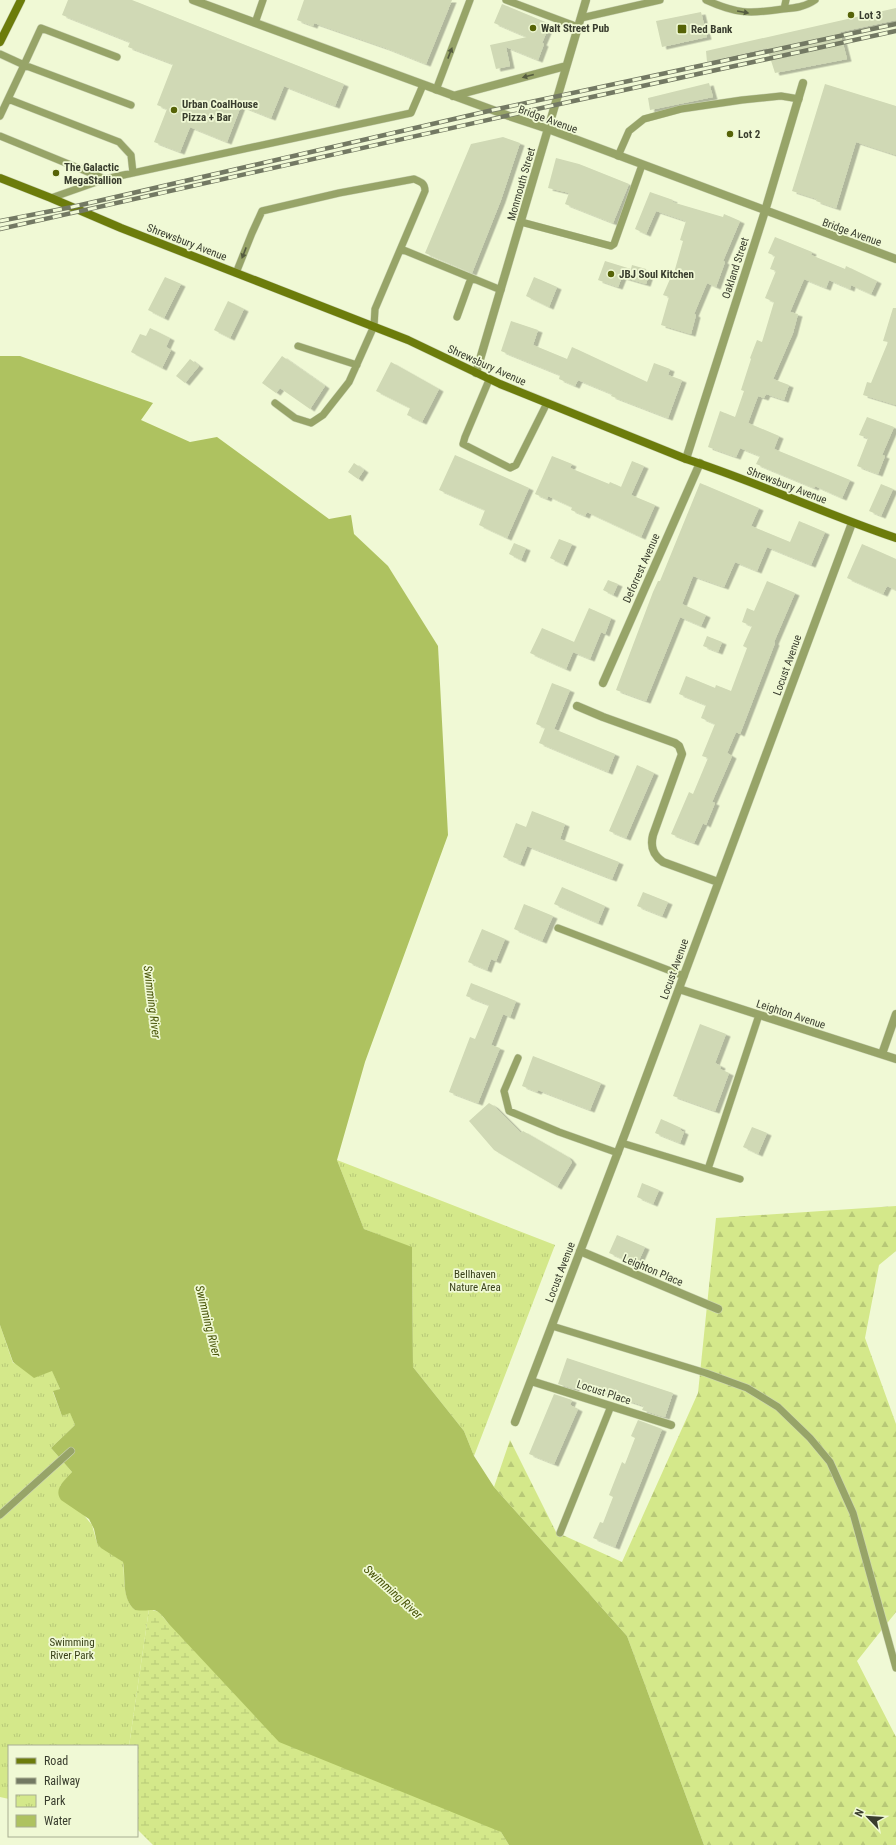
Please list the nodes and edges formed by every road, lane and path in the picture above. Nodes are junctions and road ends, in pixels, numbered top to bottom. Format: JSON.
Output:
{"nodes":[{"id":1,"x":21,"y":0,"type":"edge"},
{"id":2,"x":192,"y":0,"type":"edge"},
{"id":3,"x":263,"y":0,"type":"edge"},
{"id":4,"x":470,"y":0,"type":"edge"},
{"id":5,"x":506,"y":0,"type":"edge"},
{"id":6,"x":586,"y":0,"type":"edge"},
{"id":7,"x":660,"y":0,"type":"edge"},
{"id":8,"x":706,"y":0,"type":"edge"},
{"id":9,"x":786,"y":0,"type":"edge"},
{"id":10,"x":815,"y":0,"type":"edge"},
{"id":11,"x":784,"y":9,"type":"junction"},
{"id":12,"x":581,"y":18,"type":"junction"},
{"id":13,"x":255,"y":23,"type":"junction"},
{"id":14,"x":578,"y":27,"type":"junction"},
{"id":15,"x":3,"y":29,"type":"edge"},
{"id":16,"x":0,"y":42,"type":"edge"},
{"id":17,"x":0,"y":54,"type":"edge"},
{"id":18,"x":117,"y":57,"type":"dead end"},
{"id":19,"x":24,"y":65,"type":"junction"},
{"id":20,"x":566,"y":66,"type":"junction"},
{"id":21,"x":803,"y":83,"type":"dead end"},
{"id":22,"x":423,"y":85,"type":"junction"},
{"id":23,"x":436,"y":90,"type":"junction"},
{"id":24,"x":453,"y":96,"type":"junction"},
{"id":25,"x":8,"y":99,"type":"junction"},
{"id":26,"x":799,"y":99,"type":"junction"},
{"id":27,"x":131,"y":105,"type":"dead end"},
{"id":28,"x":0,"y":116,"type":"edge"},
{"id":29,"x":548,"y":129,"type":"junction"},
{"id":30,"x":0,"y":136,"type":"edge"},
{"id":31,"x":618,"y":156,"type":"junction"},
{"id":32,"x":642,"y":165,"type":"junction"},
{"id":33,"x":133,"y":173,"type":"junction"},
{"id":34,"x":0,"y":178,"type":"edge"},
{"id":35,"x":105,"y":179,"type":"junction"},
{"id":36,"x":51,"y":198,"type":"junction"},
{"id":37,"x":765,"y":211,"type":"junction"},
{"id":38,"x":521,"y":222,"type":"junction"},
{"id":39,"x":401,"y":249,"type":"junction"},
{"id":40,"x":896,"y":260,"type":"edge"},
{"id":41,"x":236,"y":273,"type":"junction"},
{"id":42,"x":471,"y":278,"type":"junction"},
{"id":43,"x":501,"y":290,"type":"junction"},
{"id":44,"x":457,"y":317,"type":"dead end"},
{"id":45,"x":374,"y":326,"type":"junction"},
{"id":46,"x":298,"y":346,"type":"dead end"},
{"id":47,"x":357,"y":365,"type":"junction"},
{"id":48,"x":476,"y":373,"type":"junction"},
{"id":49,"x":489,"y":380,"type":"junction"},
{"id":50,"x":275,"y":403,"type":"dead end"},
{"id":51,"x":547,"y":403,"type":"junction"},
{"id":52,"x":686,"y":459,"type":"junction"},
{"id":53,"x":700,"y":463,"type":"junction"},
{"id":54,"x":852,"y":523,"type":"junction"},
{"id":55,"x":896,"y":538,"type":"edge"},
{"id":56,"x":603,"y":683,"type":"dead end"},
{"id":57,"x":577,"y":706,"type":"dead end"},
{"id":58,"x":718,"y":882,"type":"junction"},
{"id":59,"x":558,"y":928,"type":"dead end"},
{"id":60,"x":684,"y":976,"type":"junction"},
{"id":61,"x":679,"y":989,"type":"junction"},
{"id":62,"x":896,"y":1014,"type":"edge"},
{"id":63,"x":758,"y":1015,"type":"junction"},
{"id":64,"x":882,"y":1054,"type":"junction"},
{"id":65,"x":518,"y":1058,"type":"dead end"},
{"id":66,"x":896,"y":1059,"type":"edge"},
{"id":67,"x":622,"y":1143,"type":"junction"},
{"id":68,"x":618,"y":1153,"type":"junction"},
{"id":69,"x":708,"y":1169,"type":"junction"},
{"id":70,"x":740,"y":1179,"type":"dead end"},
{"id":71,"x":580,"y":1251,"type":"junction"},
{"id":72,"x":718,"y":1309,"type":"dead end"},
{"id":73,"x":552,"y":1326,"type":"junction"},
{"id":74,"x":531,"y":1381,"type":"junction"},
{"id":75,"x":611,"y":1406,"type":"junction"},
{"id":76,"x":515,"y":1422,"type":"dead end"},
{"id":77,"x":671,"y":1425,"type":"dead end"},
{"id":78,"x":71,"y":1450,"type":"dead end"},
{"id":79,"x":0,"y":1516,"type":"edge"},
{"id":80,"x":560,"y":1532,"type":"dead end"},
{"id":81,"x":896,"y":1668,"type":"edge"}],
"edges":[{"from":1,"to":15,"type":"main road"},
{"from":2,"to":13,"type":"street","name":"Bridge Avenue"},
{"from":3,"to":13,"type":"lane"},
{"from":23,"to":4,"type":"lane","one_way":true},
{"from":5,"to":14,"type":"lane"},
{"from":6,"to":12,"type":"street","name":"Monmouth Street"},
{"from":7,"to":12,"type":"lane"},
{"from":8,"to":11,"type":"lane","one_way":true},
{"from":9,"to":11,"type":"lane"},
{"from":10,"to":11,"type":"lane"},
{"from":12,"to":14,"type":"street","name":"Monmouth Street"},
{"from":13,"to":22,"type":"street","name":"Bridge Avenue"},
{"from":14,"to":20,"type":"street","name":"Monmouth Street"},
{"from":15,"to":16,"type":"main road"},
{"from":17,"to":19,"type":"lane"},
{"from":18,"to":19,"type":"lane"},
{"from":19,"to":25,"type":"lane"},
{"from":19,"to":27,"type":"lane"},
{"from":20,"to":24,"type":"street","one_way":true},
{"from":20,"to":29,"type":"street","name":"Monmouth Street"},
{"from":21,"to":26,"type":"street","name":"Oakland Street"},
{"from":22,"to":23,"type":"street","name":"Bridge Avenue"},
{"from":22,"to":33,"type":"lane"},
{"from":23,"to":24,"type":"street","name":"Bridge Avenue"},
{"from":24,"to":29,"type":"street","name":"Bridge Avenue"},
{"from":25,"to":28,"type":"lane"},
{"from":25,"to":33,"type":"lane"},
{"from":26,"to":31,"type":"lane"},
{"from":26,"to":37,"type":"street","name":"Oakland Street"},
{"from":29,"to":31,"type":"street","name":"Bridge Avenue"},
{"from":29,"to":38,"type":"street","name":"Monmouth Street"},
{"from":30,"to":35,"type":"lane"},
{"from":31,"to":32,"type":"street","name":"Bridge Avenue"},
{"from":32,"to":37,"type":"street","name":"Bridge Avenue"},
{"from":32,"to":38,"type":"lane"},
{"from":33,"to":35,"type":"lane"},
{"from":34,"to":36,"type":"main road","name":"Shrewsbury Avenue"},
{"from":35,"to":36,"type":"lane"},
{"from":36,"to":41,"type":"main road","name":"Shrewsbury Avenue"},
{"from":37,"to":40,"type":"street","name":"Bridge Avenue"},
{"from":37,"to":52,"type":"street","name":"Oakland Street"},
{"from":38,"to":43,"type":"street","name":"Monmouth Street"},
{"from":39,"to":41,"type":"lane","one_way":true},
{"from":39,"to":42,"type":"lane"},
{"from":39,"to":45,"type":"lane"},
{"from":41,"to":45,"type":"main road","name":"Shrewsbury Avenue"},
{"from":42,"to":43,"type":"lane"},
{"from":42,"to":44,"type":"lane"},
{"from":43,"to":48,"type":"street","name":"Monmouth Street"},
{"from":45,"to":47,"type":"lane"},
{"from":45,"to":48,"type":"main road","name":"Shrewsbury Avenue"},
{"from":46,"to":47,"type":"lane"},
{"from":47,"to":50,"type":"lane"},
{"from":48,"to":49,"type":"main road","name":"Shrewsbury Avenue"},
{"from":49,"to":51,"type":"main road","name":"Shrewsbury Avenue"},
{"from":49,"to":51,"type":"lane"},
{"from":51,"to":52,"type":"main road","name":"Shrewsbury Avenue"},
{"from":52,"to":53,"type":"main road","name":"Shrewsbury Avenue"},
{"from":53,"to":54,"type":"main road","name":"Shrewsbury Avenue"},
{"from":53,"to":56,"type":"street","name":"Deforrest Avenue"},
{"from":54,"to":55,"type":"main road","name":"Shrewsbury Avenue"},
{"from":54,"to":58,"type":"street","name":"Locust Avenue"},
{"from":57,"to":58,"type":"street"},
{"from":58,"to":60,"type":"street","name":"Locust Avenue"},
{"from":59,"to":60,"type":"lane"},
{"from":60,"to":61,"type":"street","name":"Locust Avenue"},
{"from":61,"to":63,"type":"street","name":"Leighton Avenue"},
{"from":61,"to":67,"type":"street","name":"Locust Avenue"},
{"from":62,"to":64,"type":"street"},
{"from":63,"to":64,"type":"street","name":"Leighton Avenue"},
{"from":63,"to":69,"type":"lane"},
{"from":64,"to":66,"type":"street","name":"Leighton Avenue"},
{"from":65,"to":68,"type":"lane"},
{"from":67,"to":68,"type":"street","name":"Locust Avenue"},
{"from":67,"to":69,"type":"lane"},
{"from":68,"to":71,"type":"street","name":"Locust Avenue"},
{"from":69,"to":70,"type":"lane"},
{"from":71,"to":72,"type":"street","name":"Leighton Place"},
{"from":71,"to":73,"type":"street","name":"Locust Avenue"},
{"from":73,"to":74,"type":"street","name":"Locust Avenue"},
{"from":73,"to":81,"type":"lane"},
{"from":74,"to":75,"type":"street","name":"Locust Place"},
{"from":74,"to":76,"type":"street","name":"Locust Avenue"},
{"from":75,"to":77,"type":"street","name":"Locust Place"},
{"from":75,"to":80,"type":"lane"},
{"from":78,"to":79,"type":"lane"}]}
